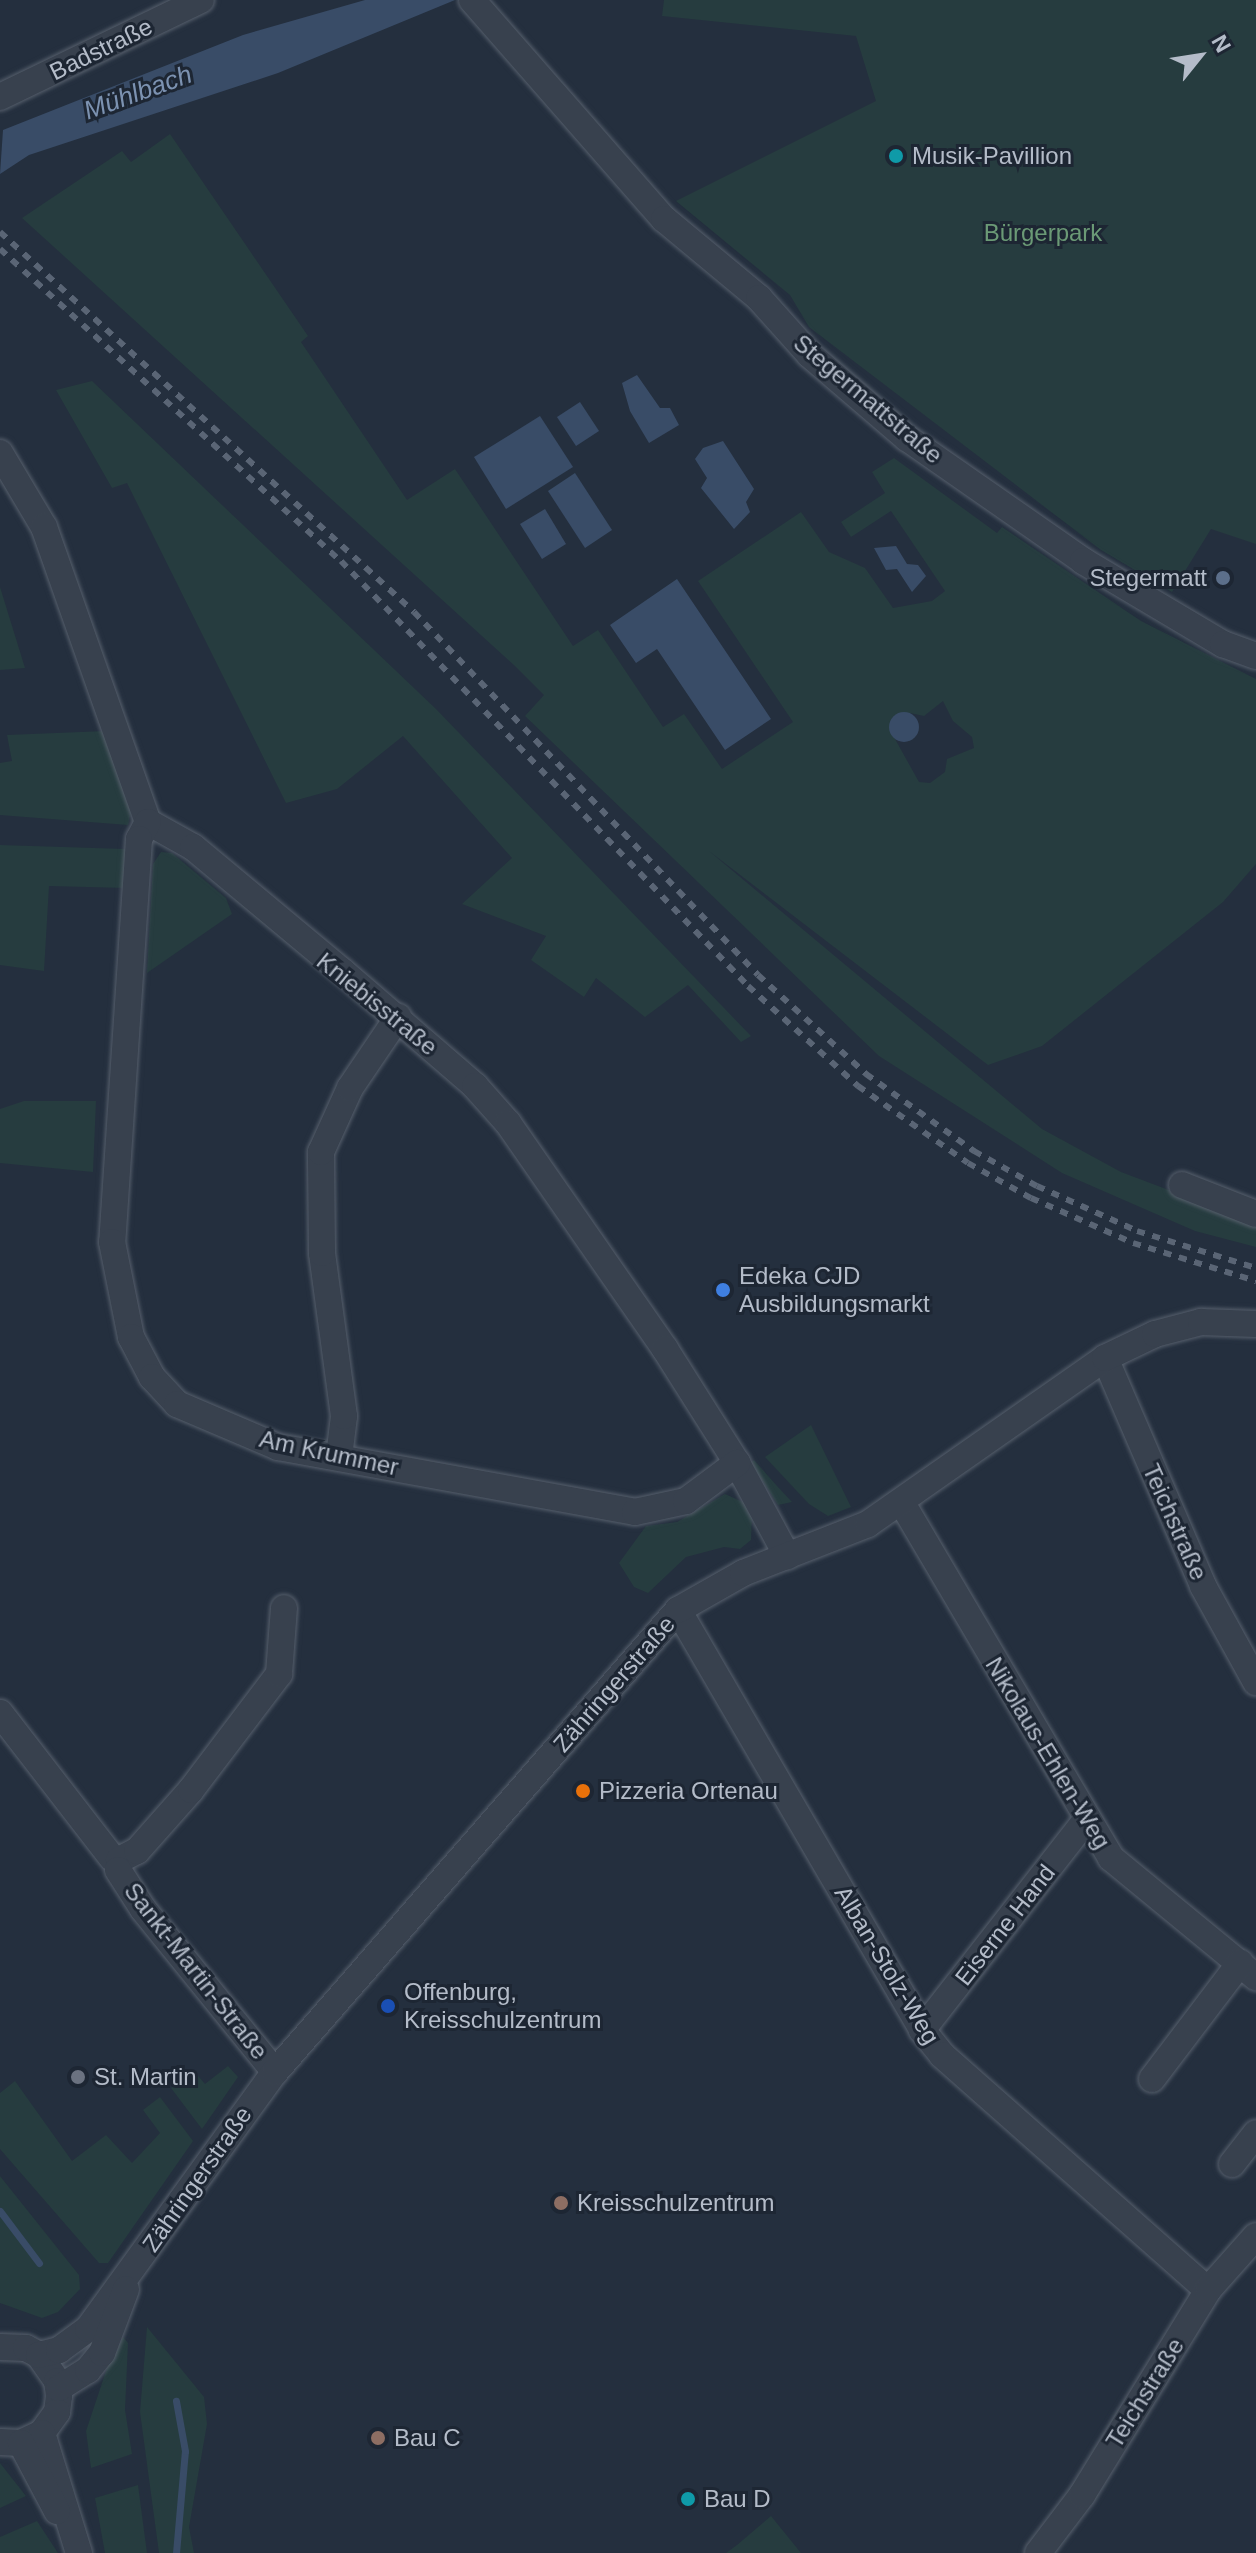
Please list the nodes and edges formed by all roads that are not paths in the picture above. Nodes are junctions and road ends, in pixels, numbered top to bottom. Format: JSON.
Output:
{"nodes":[{"id":1,"x":201,"y":0,"type":"edge"},
{"id":2,"x":476,"y":4,"type":"edge"},
{"id":3,"x":0,"y":97,"type":"edge"},
{"id":4,"x":0,"y":453,"type":"edge"},
{"id":5,"x":1256,"y":656,"type":"edge"},
{"id":6,"x":148,"y":822,"type":"junction"},
{"id":7,"x":398,"y":1017,"type":"junction"},
{"id":8,"x":1182,"y":1185,"type":"dead end"},
{"id":9,"x":1256,"y":1214,"type":"edge"},
{"id":10,"x":1256,"y":1324,"type":"edge"},
{"id":11,"x":1105,"y":1358,"type":"junction"},
{"id":12,"x":339,"y":1457,"type":"junction"},
{"id":13,"x":737,"y":1463,"type":"junction"},
{"id":14,"x":902,"y":1503,"type":"junction"},
{"id":15,"x":787,"y":1556,"type":"junction"},
{"id":16,"x":284,"y":1608,"type":"dead end"},
{"id":17,"x":678,"y":1610,"type":"junction"},
{"id":18,"x":1256,"y":1682,"type":"edge"},
{"id":19,"x":0,"y":1713,"type":"edge"},
{"id":20,"x":1087,"y":1819,"type":"junction"},
{"id":21,"x":116,"y":1863,"type":"junction"},
{"id":22,"x":1248,"y":1970,"type":"edge"},
{"id":23,"x":922,"y":2030,"type":"junction"},
{"id":24,"x":275,"y":2072,"type":"junction"},
{"id":25,"x":1152,"y":2079,"type":"dead end"},
{"id":26,"x":1256,"y":2133,"type":"edge"},
{"id":27,"x":1232,"y":2164,"type":"dead end"},
{"id":28,"x":1256,"y":2236,"type":"edge"},
{"id":29,"x":136,"y":2267,"type":"junction"},
{"id":30,"x":1208,"y":2290,"type":"junction"},
{"id":31,"x":0,"y":2347,"type":"edge"},
{"id":32,"x":39,"y":2355,"type":"junction"},
{"id":33,"x":59,"y":2388,"type":"junction"},
{"id":34,"x":21,"y":2439,"type":"edge"},
{"id":35,"x":75,"y":2544,"type":"edge"},
{"id":36,"x":1038,"y":2553,"type":"edge"}],
"edges":[{"from":1,"to":3,"type":"street","name":"Badstraße"},
{"from":2,"to":5,"type":"street","name":"Stegermattstraße"},
{"from":4,"to":6,"type":"street"},
{"from":6,"to":7,"type":"street","name":"Kniebisstraße"},
{"from":6,"to":12,"type":"street","name":"Am Krummer"},
{"from":7,"to":12,"type":"street"},
{"from":7,"to":13,"type":"street","name":"Kniebisstraße"},
{"from":8,"to":9,"type":"street"},
{"from":10,"to":11,"type":"street","name":"Zähringerstraße"},
{"from":11,"to":14,"type":"street","name":"Zähringerstraße"},
{"from":11,"to":18,"type":"street","name":"Teichstraße"},
{"from":12,"to":13,"type":"street","name":"Am Krummer"},
{"from":13,"to":15,"type":"street","name":"Kniebisstraße"},
{"from":14,"to":15,"type":"street","name":"Zähringerstraße"},
{"from":14,"to":20,"type":"street","name":"Nikolaus-Ehlen-Weg"},
{"from":15,"to":17,"type":"street","name":"Zähringerstraße"},
{"from":16,"to":21,"type":"street"},
{"from":17,"to":23,"type":"street","name":"Alban-Stolz-Weg"},
{"from":17,"to":24,"type":"street","name":"Zähringerstraße"},
{"from":19,"to":21,"type":"street","name":"Sankt-Martin-Straße"},
{"from":20,"to":22,"type":"street","name":"Nikolaus-Ehlen-Weg"},
{"from":20,"to":23,"type":"street","name":"Eiserne Hand"},
{"from":21,"to":24,"type":"street","name":"Sankt-Martin-Straße"},
{"from":22,"to":25,"type":"street","name":"Nikolaus-Ehlen-Weg"},
{"from":23,"to":30,"type":"street","name":"Alban-Stolz-Weg"},
{"from":24,"to":29,"type":"street","name":"Zähringerstraße"},
{"from":26,"to":27,"type":"street"},
{"from":28,"to":30,"type":"street","name":"Teichstraße"},
{"from":29,"to":32,"type":"street","name":"Zähringerstraße"},
{"from":29,"to":33,"type":"street","name":"Zähringerstraße"},
{"from":30,"to":36,"type":"street","name":"Teichstraße"},
{"from":31,"to":32,"type":"street"},
{"from":32,"to":33,"type":"street"},
{"from":33,"to":34,"type":"street"},
{"from":34,"to":35,"type":"street"}]}
